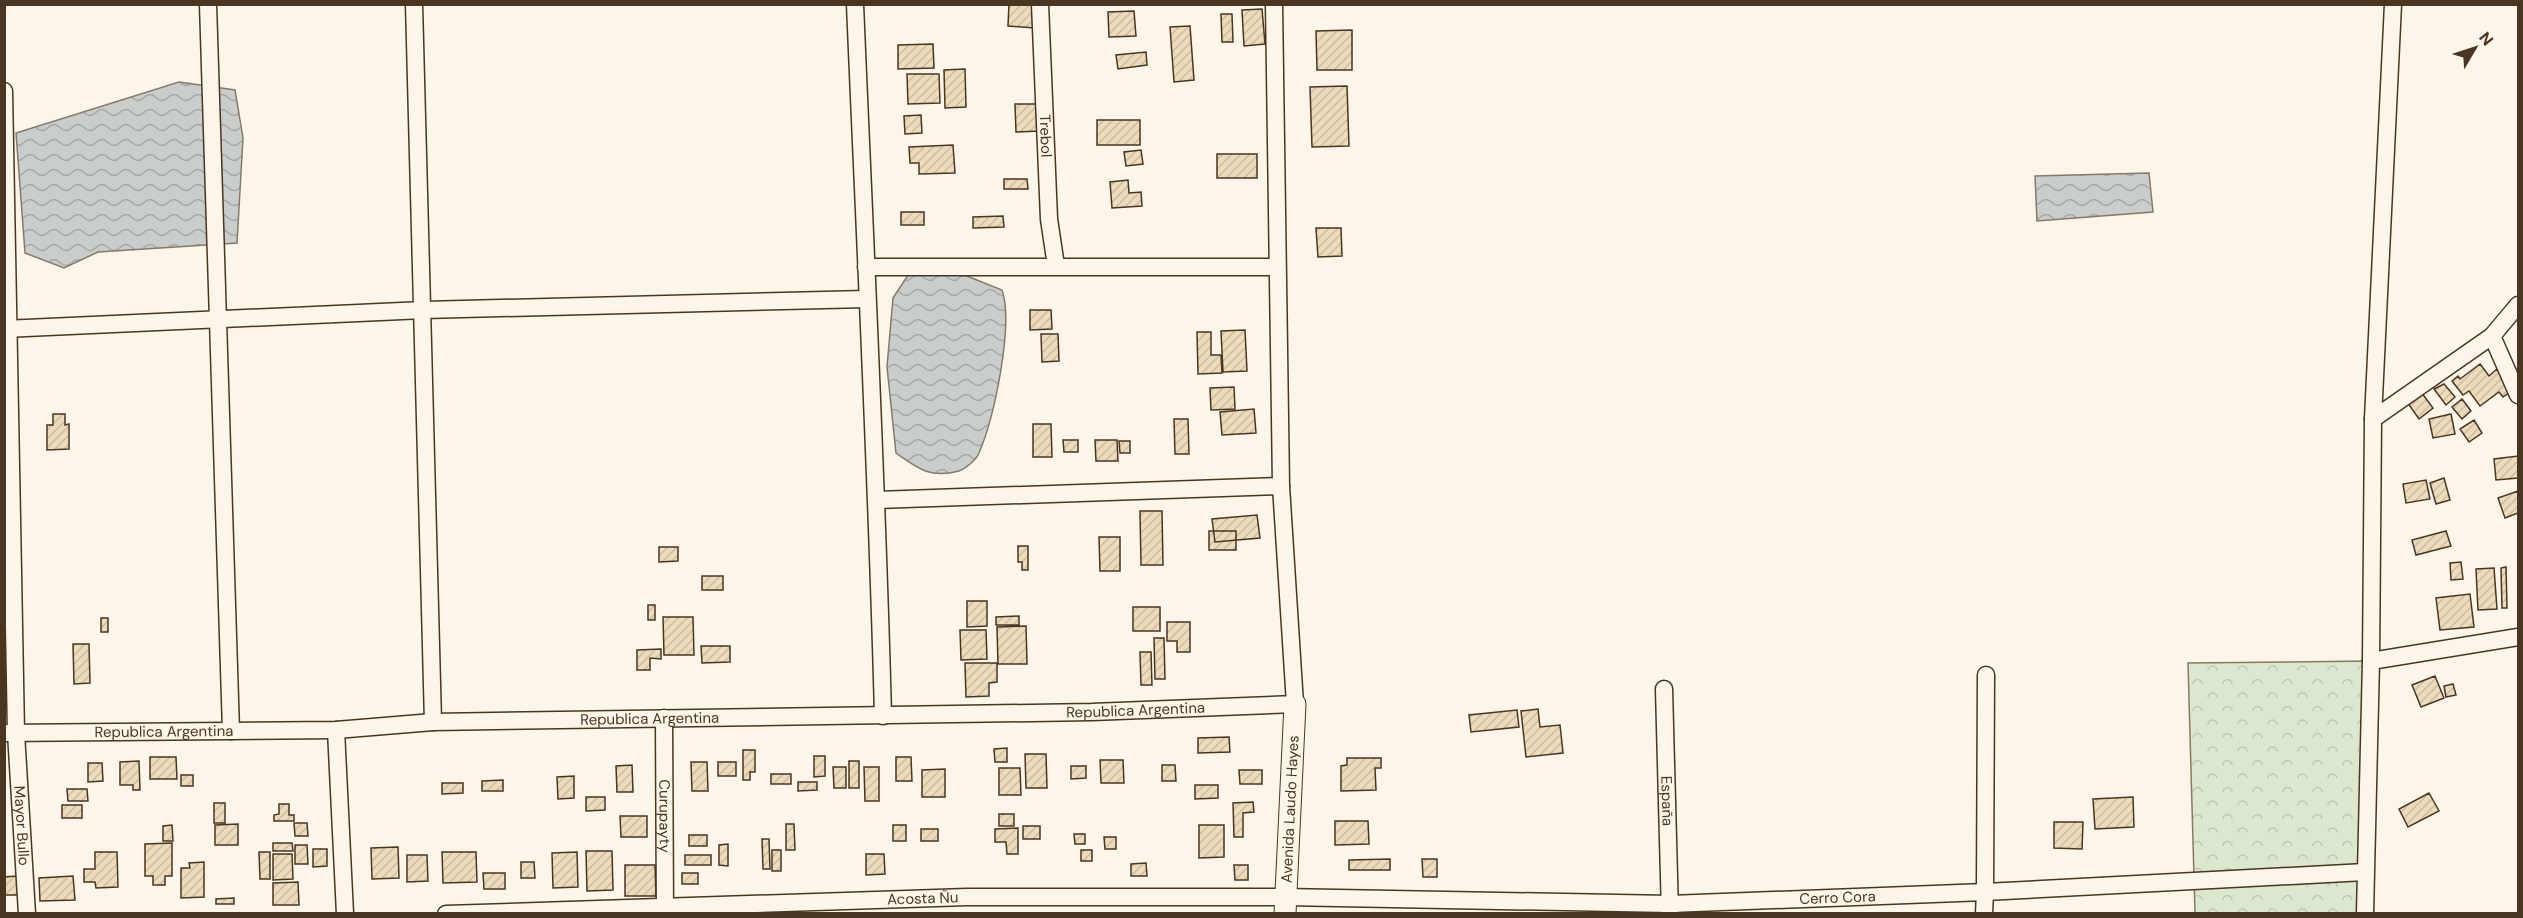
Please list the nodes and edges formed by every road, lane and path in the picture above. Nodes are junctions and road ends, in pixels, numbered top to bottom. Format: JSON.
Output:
{"nodes":[{"id":1,"x":208,"y":4,"type":"edge"},
{"id":2,"x":414,"y":4,"type":"edge"},
{"id":3,"x":855,"y":4,"type":"edge"},
{"id":4,"x":1040,"y":4,"type":"edge"},
{"id":5,"x":1274,"y":4,"type":"edge"},
{"id":6,"x":2393,"y":4,"type":"edge"},
{"id":7,"x":4,"y":91,"type":"edge"},
{"id":8,"x":1056,"y":266,"type":"junction"},
{"id":9,"x":866,"y":267,"type":"junction"},
{"id":10,"x":1276,"y":267,"type":"junction"},
{"id":11,"x":866,"y":299,"type":"junction"},
{"id":12,"x":2518,"y":305,"type":"edge"},
{"id":13,"x":424,"y":310,"type":"junction"},
{"id":14,"x":219,"y":319,"type":"junction"},
{"id":15,"x":7,"y":329,"type":"edge"},
{"id":16,"x":2492,"y":336,"type":"junction"},
{"id":17,"x":2518,"y":395,"type":"edge"},
{"id":18,"x":2373,"y":419,"type":"junction"},
{"id":19,"x":1281,"y":486,"type":"junction"},
{"id":20,"x":878,"y":500,"type":"junction"},
{"id":21,"x":2518,"y":637,"type":"edge"},
{"id":22,"x":2372,"y":661,"type":"junction"},
{"id":23,"x":1986,"y":675,"type":"dead end"},
{"id":24,"x":1664,"y":689,"type":"dead end"},
{"id":25,"x":1295,"y":704,"type":"junction"},
{"id":26,"x":883,"y":716,"type":"junction"},
{"id":27,"x":664,"y":718,"type":"junction"},
{"id":28,"x":433,"y":722,"type":"junction"},
{"id":29,"x":336,"y":730,"type":"junction"},
{"id":30,"x":231,"y":731,"type":"junction"},
{"id":31,"x":10,"y":733,"type":"edge"},
{"id":32,"x":2365,"y":872,"type":"junction"},
{"id":33,"x":1985,"y":892,"type":"junction"},
{"id":34,"x":1284,"y":905,"type":"edge"},
{"id":35,"x":665,"y":909,"type":"edge"},
{"id":36,"x":1670,"y":909,"type":"edge"},
{"id":37,"x":27,"y":914,"type":"edge"},
{"id":38,"x":345,"y":914,"type":"edge"},
{"id":39,"x":446,"y":914,"type":"edge"},
{"id":40,"x":1984,"y":914,"type":"edge"},
{"id":41,"x":2365,"y":914,"type":"edge"}],
"edges":[{"from":1,"to":14,"type":"street"},
{"from":2,"to":13,"type":"street"},
{"from":3,"to":9,"type":"street"},
{"from":4,"to":8,"type":"street","name":"Trebol"},
{"from":5,"to":10,"type":"street"},
{"from":6,"to":18,"type":"street"},
{"from":7,"to":15,"type":"street","name":"Mayor Bullo"},
{"from":8,"to":9,"type":"street"},
{"from":8,"to":10,"type":"street"},
{"from":9,"to":11,"type":"street"},
{"from":10,"to":19,"type":"street"},
{"from":11,"to":13,"type":"street"},
{"from":11,"to":20,"type":"street"},
{"from":12,"to":16,"type":"street"},
{"from":13,"to":14,"type":"street"},
{"from":13,"to":28,"type":"street"},
{"from":14,"to":15,"type":"street"},
{"from":14,"to":30,"type":"street"},
{"from":15,"to":31,"type":"street","name":"Mayor Bullo"},
{"from":16,"to":17,"type":"street"},
{"from":16,"to":18,"type":"street"},
{"from":18,"to":22,"type":"street"},
{"from":19,"to":20,"type":"street"},
{"from":19,"to":25,"type":"street"},
{"from":20,"to":26,"type":"street"},
{"from":21,"to":22,"type":"street"},
{"from":22,"to":32,"type":"street"},
{"from":23,"to":33,"type":"street"},
{"from":24,"to":36,"type":"street","name":"España"},
{"from":25,"to":26,"type":"street","name":"Republica Argentina"},
{"from":25,"to":34,"type":"street","name":"Avenida Laudo Hayes"},
{"from":26,"to":27,"type":"street","name":"Republica Argentina"},
{"from":27,"to":28,"type":"street","name":"Republica Argentina"},
{"from":27,"to":35,"type":"street","name":"Curupayty"},
{"from":28,"to":29,"type":"street","name":"Republica Argentina"},
{"from":29,"to":30,"type":"street","name":"Republica Argentina"},
{"from":29,"to":38,"type":"street"},
{"from":30,"to":31,"type":"street","name":"Republica Argentina"},
{"from":31,"to":37,"type":"street","name":"Mayor Bullo"},
{"from":32,"to":33,"type":"street","name":"Cerro Cora"},
{"from":32,"to":41,"type":"street"},
{"from":33,"to":36,"type":"street","name":"Cerro Cora"},
{"from":33,"to":40,"type":"street"},
{"from":34,"to":35,"type":"street","name":"Acosta Ñu"},
{"from":34,"to":36,"type":"street","name":"Cerro Cora"},
{"from":35,"to":39,"type":"street","name":"Acosta Ñu"}]}
